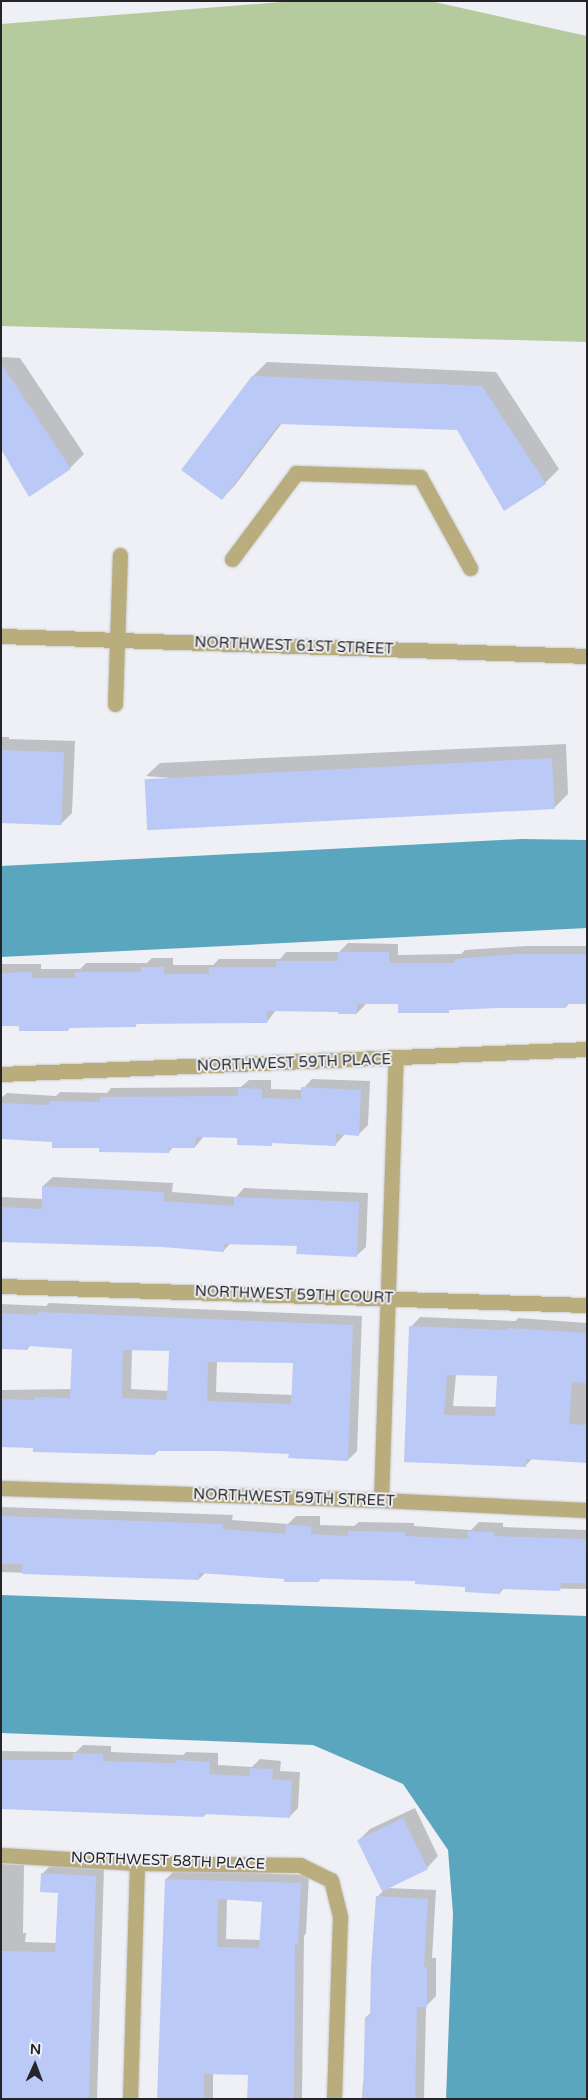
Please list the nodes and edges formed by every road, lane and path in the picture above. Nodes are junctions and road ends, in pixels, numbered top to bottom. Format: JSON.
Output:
{"nodes":[{"id":1,"x":120,"y":555,"type":"dead end"},
{"id":2,"x":232,"y":559,"type":"dead end"},
{"id":3,"x":470,"y":568,"type":"dead end"},
{"id":4,"x":1,"y":636,"type":"edge"},
{"id":5,"x":117,"y":640,"type":"junction"},
{"id":6,"x":587,"y":656,"type":"edge"},
{"id":7,"x":115,"y":704,"type":"dead end"},
{"id":8,"x":587,"y":1049,"type":"edge"},
{"id":9,"x":396,"y":1058,"type":"junction"},
{"id":10,"x":1,"y":1074,"type":"edge"},
{"id":11,"x":1,"y":1286,"type":"edge"},
{"id":12,"x":388,"y":1298,"type":"junction"},
{"id":13,"x":587,"y":1305,"type":"edge"},
{"id":14,"x":1,"y":1488,"type":"edge"},
{"id":15,"x":380,"y":1500,"type":"junction"},
{"id":16,"x":587,"y":1510,"type":"edge"},
{"id":17,"x":1,"y":1855,"type":"edge"},
{"id":18,"x":136,"y":1863,"type":"junction"},
{"id":19,"x":130,"y":2099,"type":"edge"},
{"id":20,"x":334,"y":2099,"type":"edge"}],
"edges":[{"from":1,"to":5,"type":"street"},
{"from":2,"to":3,"type":"street"},
{"from":4,"to":5,"type":"street","name":"NORTHWEST 61ST STREET"},
{"from":5,"to":6,"type":"street","name":"NORTHWEST 61ST STREET"},
{"from":5,"to":7,"type":"street"},
{"from":8,"to":9,"type":"street","name":"NORTHWEST 59TH PLACE"},
{"from":9,"to":10,"type":"street","name":"NORTHWEST 59TH PLACE"},
{"from":9,"to":12,"type":"street"},
{"from":11,"to":12,"type":"street","name":"NORTHWEST 59TH COURT"},
{"from":12,"to":13,"type":"street","name":"NORTHWEST 59TH COURT"},
{"from":12,"to":15,"type":"street"},
{"from":14,"to":15,"type":"street","name":"NORTHWEST 59TH STREET"},
{"from":15,"to":16,"type":"street","name":"NORTHWEST 59TH STREET"},
{"from":17,"to":18,"type":"street","name":"NORTHWEST 58TH PLACE"},
{"from":18,"to":19,"type":"street"},
{"from":18,"to":20,"type":"street","name":"NORTHWEST 58TH PLACE"}]}
